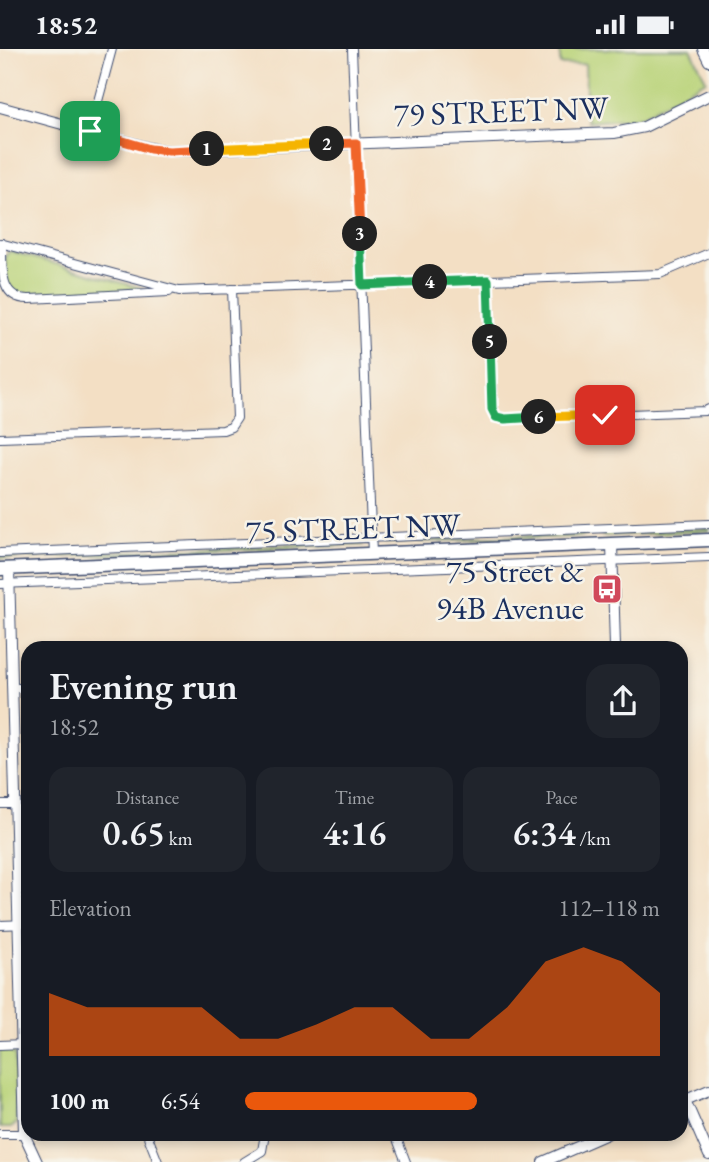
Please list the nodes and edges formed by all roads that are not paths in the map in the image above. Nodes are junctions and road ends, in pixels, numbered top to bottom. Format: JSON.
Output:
{"nodes":[{"id":1,"x":112,"y":49,"type":"edge"},
{"id":2,"x":352,"y":49,"type":"edge"},
{"id":3,"x":703,"y":49,"type":"edge"},
{"id":4,"x":709,"y":61,"type":"edge"},
{"id":5,"x":709,"y":95,"type":"edge"},
{"id":6,"x":0,"y":107,"type":"edge"},
{"id":7,"x":90,"y":131,"type":"junction"},
{"id":8,"x":356,"y":143,"type":"junction"},
{"id":9,"x":1,"y":243,"type":"edge"},
{"id":10,"x":709,"y":253,"type":"edge"},
{"id":11,"x":488,"y":280,"type":"junction"},
{"id":12,"x":362,"y":285,"type":"junction"},
{"id":13,"x":232,"y":289,"type":"junction"},
{"id":14,"x":178,"y":291,"type":"junction"},
{"id":15,"x":709,"y":409,"type":"edge"},
{"id":16,"x":0,"y":438,"type":"edge"},
{"id":17,"x":709,"y":524,"type":"edge"},
{"id":18,"x":372,"y":538,"type":"junction"},
{"id":19,"x":709,"y":540,"type":"edge"},
{"id":20,"x":612,"y":544,"type":"junction"},
{"id":21,"x":0,"y":553,"type":"edge"},
{"id":22,"x":372,"y":554,"type":"junction"},
{"id":23,"x":709,"y":557,"type":"edge"},
{"id":24,"x":613,"y":561,"type":"junction"},
{"id":25,"x":4,"y":569,"type":"edge"},
{"id":26,"x":5,"y":584,"type":"edge"},
{"id":27,"x":615,"y":641,"type":"edge"},
{"id":28,"x":13,"y":688,"type":"junction"},
{"id":29,"x":21,"y":688,"type":"edge"},
{"id":30,"x":0,"y":804,"type":"edge"},
{"id":31,"x":16,"y":804,"type":"junction"},
{"id":32,"x":21,"y":890,"type":"edge"},
{"id":33,"x":21,"y":924,"type":"edge"},
{"id":34,"x":0,"y":925,"type":"edge"},
{"id":35,"x":21,"y":1044,"type":"edge"},
{"id":36,"x":0,"y":1045,"type":"edge"},
{"id":37,"x":709,"y":1090,"type":"edge"},
{"id":38,"x":688,"y":1095,"type":"edge"},
{"id":39,"x":688,"y":1110,"type":"edge"},
{"id":40,"x":0,"y":1134,"type":"edge"},
{"id":41,"x":21,"y":1134,"type":"edge"},
{"id":42,"x":27,"y":1141,"type":"edge"},
{"id":43,"x":150,"y":1141,"type":"edge"},
{"id":44,"x":264,"y":1141,"type":"edge"},
{"id":45,"x":398,"y":1141,"type":"edge"},
{"id":46,"x":591,"y":1141,"type":"edge"},
{"id":47,"x":709,"y":1155,"type":"edge"},
{"id":48,"x":37,"y":1162,"type":"edge"},
{"id":49,"x":158,"y":1162,"type":"edge"},
{"id":50,"x":244,"y":1162,"type":"edge"},
{"id":51,"x":406,"y":1162,"type":"edge"},
{"id":52,"x":542,"y":1162,"type":"edge"}],
"edges":[{"from":1,"to":7,"type":"street"},
{"from":2,"to":8,"type":"street"},
{"from":3,"to":4,"type":"street"},
{"from":5,"to":8,"type":"street","name":"79 STREET NW"},
{"from":6,"to":7,"type":"street","name":"79 STREET NW"},
{"from":7,"to":8,"type":"street","name":"79 STREET NW"},
{"from":8,"to":12,"type":"street"},
{"from":9,"to":14,"type":"street"},
{"from":9,"to":14,"type":"street"},
{"from":10,"to":11,"type":"street"},
{"from":11,"to":12,"type":"street"},
{"from":11,"to":15,"type":"street"},
{"from":12,"to":13,"type":"street"},
{"from":12,"to":18,"type":"street"},
{"from":13,"to":14,"type":"street"},
{"from":13,"to":16,"type":"street"},
{"from":17,"to":18,"type":"street","name":"75 STREET NW"},
{"from":18,"to":21,"type":"street","name":"75 STREET NW"},
{"from":18,"to":22,"type":"street"},
{"from":19,"to":20,"type":"main road","name":"75 STREET NW"},
{"from":20,"to":22,"type":"main road","name":"75 STREET NW"},
{"from":20,"to":24,"type":"street"},
{"from":22,"to":25,"type":"main road","name":"75 STREET NW"},
{"from":23,"to":24,"type":"street","name":"75 STREET NW"},
{"from":24,"to":26,"type":"street","name":"75 STREET NW"},
{"from":24,"to":27,"type":"street"},
{"from":25,"to":26,"type":"street"},
{"from":26,"to":28,"type":"street"},
{"from":28,"to":29,"type":"street"},
{"from":28,"to":31,"type":"street"},
{"from":30,"to":31,"type":"street"},
{"from":31,"to":32,"type":"street"},
{"from":33,"to":34,"type":"street"},
{"from":35,"to":36,"type":"street"},
{"from":37,"to":38,"type":"street"},
{"from":39,"to":47,"type":"street"},
{"from":40,"to":41,"type":"street"},
{"from":42,"to":48,"type":"street"},
{"from":43,"to":49,"type":"street"},
{"from":44,"to":50,"type":"street"},
{"from":45,"to":51,"type":"street"},
{"from":46,"to":52,"type":"street"}]}
